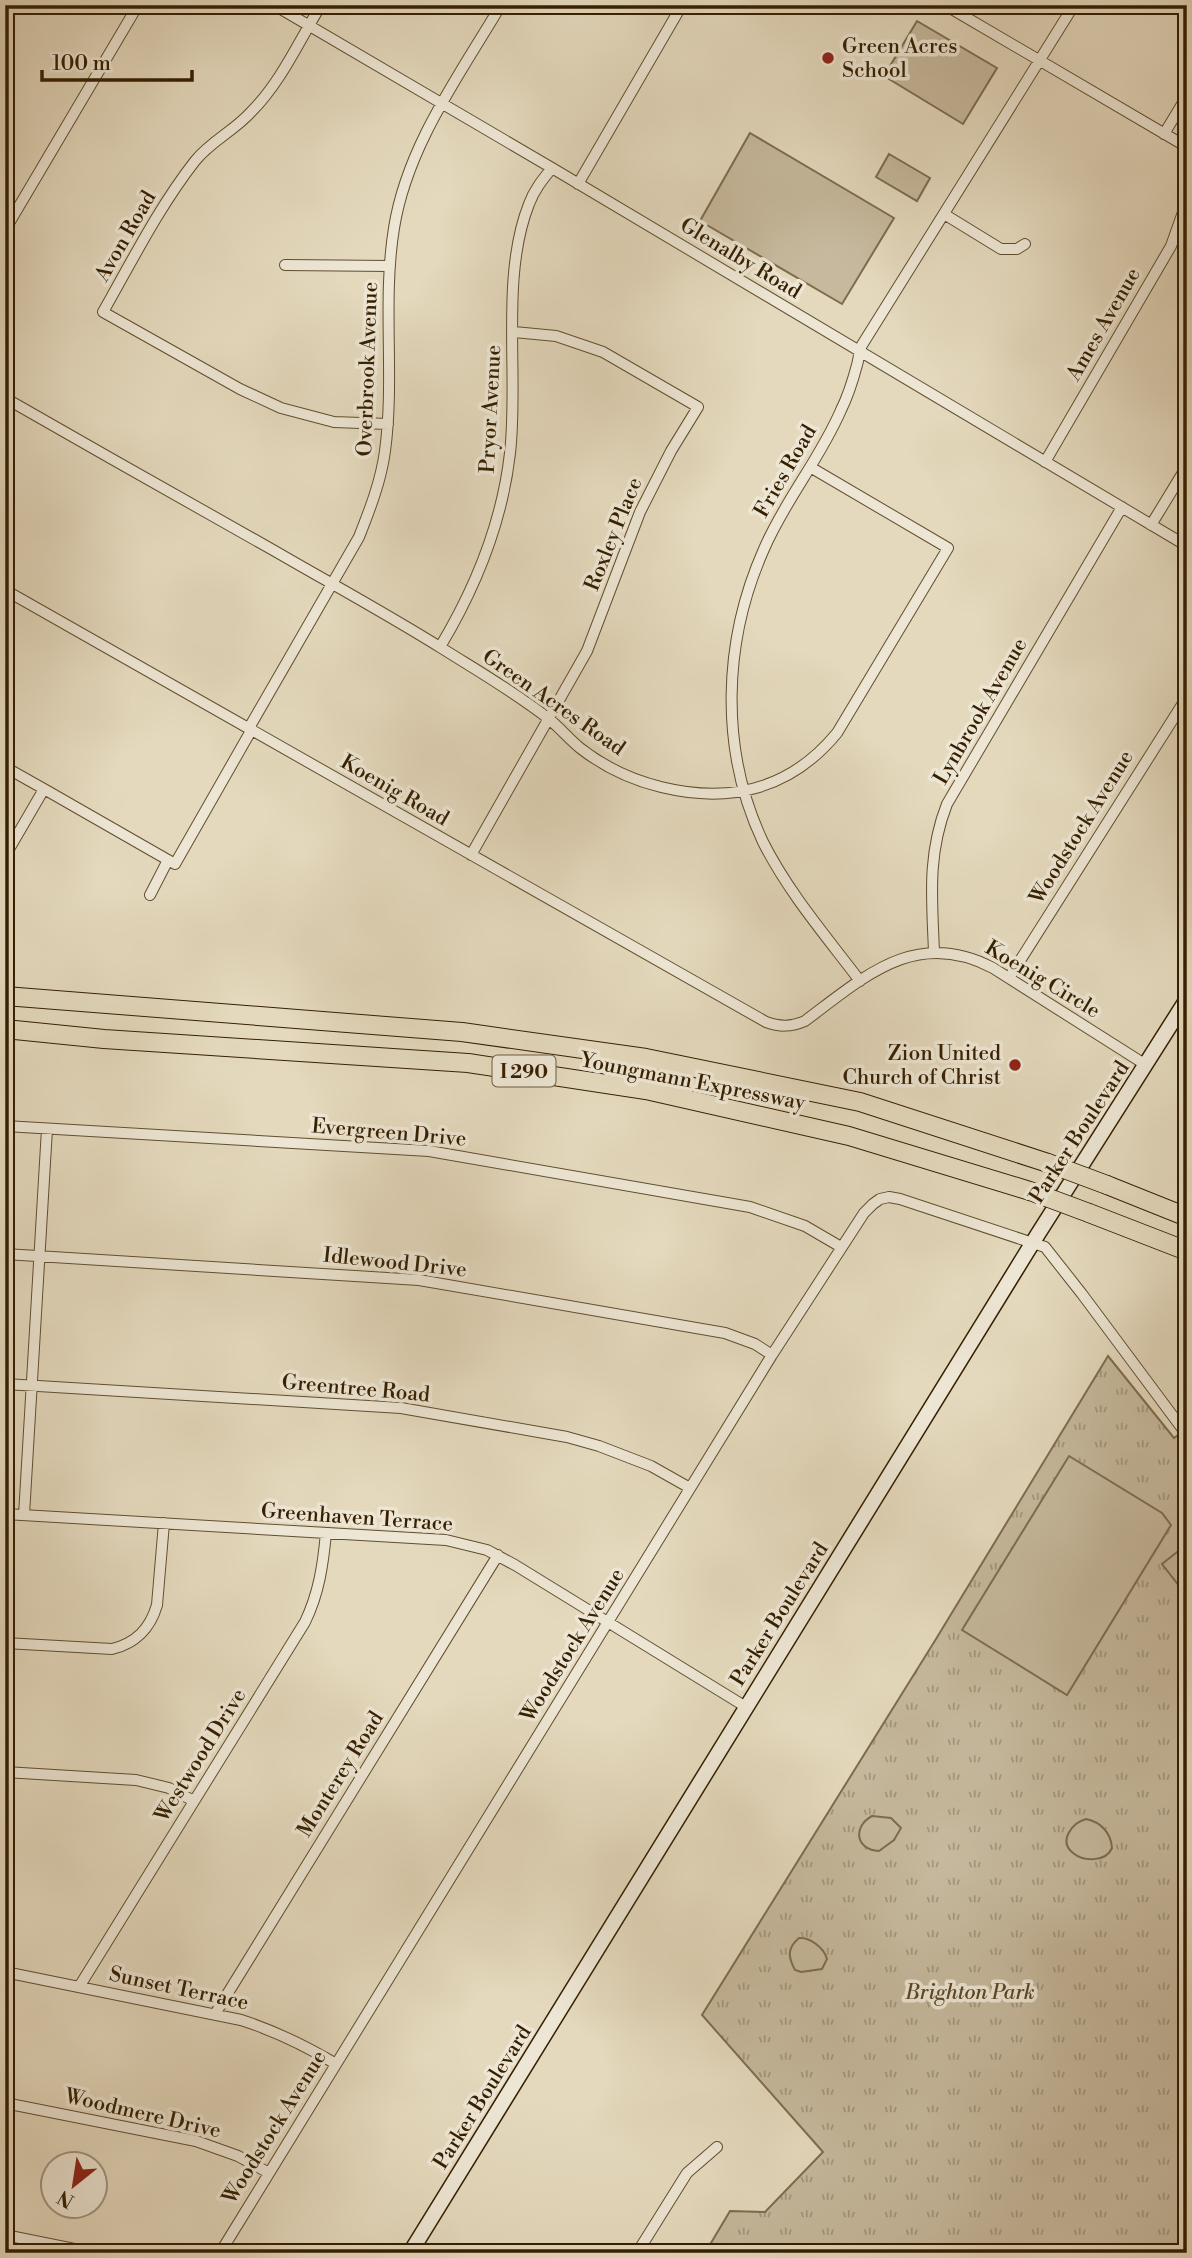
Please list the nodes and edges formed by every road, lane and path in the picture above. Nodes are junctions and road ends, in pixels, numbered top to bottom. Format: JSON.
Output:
{"nodes":[{"id":1,"x":138,"y":5,"type":"edge"},
{"id":2,"x":274,"y":5,"type":"edge"},
{"id":3,"x":321,"y":5,"type":"edge"},
{"id":4,"x":501,"y":5,"type":"edge"},
{"id":5,"x":682,"y":5,"type":"edge"},
{"id":6,"x":945,"y":5,"type":"edge"},
{"id":7,"x":1074,"y":5,"type":"edge"},
{"id":8,"x":309,"y":26,"type":"junction"},
{"id":9,"x":1040,"y":61,"type":"junction"},
{"id":10,"x":1187,"y":96,"type":"edge"},
{"id":11,"x":442,"y":104,"type":"junction"},
{"id":12,"x":1164,"y":134,"type":"junction"},
{"id":13,"x":1187,"y":147,"type":"edge"},
{"id":14,"x":552,"y":168,"type":"junction"},
{"id":15,"x":578,"y":184,"type":"junction"},
{"id":16,"x":1187,"y":201,"type":"edge"},
{"id":17,"x":944,"y":214,"type":"junction"},
{"id":18,"x":5,"y":230,"type":"edge"},
{"id":19,"x":1025,"y":244,"type":"dead end"},
{"id":20,"x":285,"y":265,"type":"dead end"},
{"id":21,"x":390,"y":266,"type":"junction"},
{"id":22,"x":514,"y":332,"type":"junction"},
{"id":23,"x":859,"y":351,"type":"junction"},
{"id":24,"x":5,"y":398,"type":"edge"},
{"id":25,"x":388,"y":424,"type":"junction"},
{"id":26,"x":1045,"y":462,"type":"junction"},
{"id":27,"x":1187,"y":466,"type":"edge"},
{"id":28,"x":810,"y":467,"type":"junction"},
{"id":29,"x":1122,"y":507,"type":"junction"},
{"id":30,"x":1152,"y":525,"type":"junction"},
{"id":31,"x":1187,"y":546,"type":"edge"},
{"id":32,"x":332,"y":584,"type":"junction"},
{"id":33,"x":5,"y":590,"type":"edge"},
{"id":34,"x":440,"y":647,"type":"junction"},
{"id":35,"x":1187,"y":697,"type":"edge"},
{"id":36,"x":549,"y":720,"type":"junction"},
{"id":37,"x":250,"y":729,"type":"junction"},
{"id":38,"x":5,"y":767,"type":"edge"},
{"id":39,"x":44,"y":789,"type":"junction"},
{"id":40,"x":745,"y":791,"type":"junction"},
{"id":41,"x":471,"y":855,"type":"junction"},
{"id":42,"x":5,"y":856,"type":"edge"},
{"id":43,"x":168,"y":860,"type":"junction"},
{"id":44,"x":150,"y":895,"type":"dead end"},
{"id":45,"x":934,"y":952,"type":"junction"},
{"id":46,"x":1009,"y":978,"type":"junction"},
{"id":47,"x":860,"y":981,"type":"junction"},
{"id":48,"x":5,"y":996,"type":"edge"},
{"id":49,"x":1187,"y":999,"type":"edge"},
{"id":50,"x":766,"y":1022,"type":"joint"},
{"id":51,"x":5,"y":1029,"type":"edge"},
{"id":52,"x":1146,"y":1065,"type":"junction"},
{"id":53,"x":5,"y":1126,"type":"edge"},
{"id":54,"x":47,"y":1129,"type":"junction"},
{"id":55,"x":1187,"y":1217,"type":"edge"},
{"id":56,"x":1033,"y":1244,"type":"junction"},
{"id":57,"x":841,"y":1247,"type":"junction"},
{"id":58,"x":1187,"y":1251,"type":"edge"},
{"id":59,"x":5,"y":1254,"type":"edge"},
{"id":60,"x":39,"y":1256,"type":"junction"},
{"id":61,"x":772,"y":1355,"type":"junction"},
{"id":62,"x":5,"y":1384,"type":"edge"},
{"id":63,"x":32,"y":1386,"type":"junction"},
{"id":64,"x":1187,"y":1435,"type":"edge"},
{"id":65,"x":690,"y":1488,"type":"junction"},
{"id":66,"x":5,"y":1514,"type":"edge"},
{"id":67,"x":24,"y":1515,"type":"junction"},
{"id":68,"x":164,"y":1523,"type":"junction"},
{"id":69,"x":326,"y":1533,"type":"junction"},
{"id":70,"x":498,"y":1555,"type":"junction"},
{"id":71,"x":608,"y":1622,"type":"junction"},
{"id":72,"x":5,"y":1643,"type":"edge"},
{"id":73,"x":746,"y":1706,"type":"junction"},
{"id":74,"x":5,"y":1772,"type":"edge"},
{"id":75,"x":194,"y":1801,"type":"junction"},
{"id":76,"x":5,"y":1972,"type":"edge"},
{"id":77,"x":79,"y":1987,"type":"junction"},
{"id":78,"x":215,"y":2014,"type":"junction"},
{"id":79,"x":336,"y":2064,"type":"junction"},
{"id":80,"x":5,"y":2103,"type":"edge"},
{"id":81,"x":717,"y":2147,"type":"dead end"},
{"id":82,"x":269,"y":2173,"type":"junction"},
{"id":83,"x":5,"y":2235,"type":"edge"},
{"id":84,"x":94,"y":2253,"type":"edge"},
{"id":85,"x":220,"y":2253,"type":"edge"},
{"id":86,"x":410,"y":2253,"type":"edge"},
{"id":87,"x":637,"y":2253,"type":"edge"}],
"edges":[{"from":1,"to":18,"type":"street"},
{"from":2,"to":8,"type":"street","name":"Glenalby Road"},
{"from":3,"to":8,"type":"street","name":"Avon Road"},
{"from":4,"to":11,"type":"street","name":"Overbrook Avenue"},
{"from":5,"to":15,"type":"street"},
{"from":6,"to":9,"type":"street"},
{"from":7,"to":9,"type":"street","name":"Fries Road"},
{"from":8,"to":11,"type":"street","name":"Glenalby Road"},
{"from":8,"to":25,"type":"street","name":"Avon Road"},
{"from":9,"to":12,"type":"street"},
{"from":9,"to":17,"type":"street","name":"Fries Road"},
{"from":10,"to":12,"type":"street"},
{"from":11,"to":14,"type":"street","name":"Glenalby Road"},
{"from":11,"to":21,"type":"street","name":"Overbrook Avenue"},
{"from":12,"to":13,"type":"street"},
{"from":14,"to":15,"type":"street","name":"Glenalby Road"},
{"from":14,"to":22,"type":"street","name":"Pryor Avenue"},
{"from":15,"to":23,"type":"street","name":"Glenalby Road"},
{"from":16,"to":26,"type":"street","name":"Ames Avenue"},
{"from":17,"to":19,"type":"street"},
{"from":17,"to":23,"type":"street","name":"Fries Road"},
{"from":20,"to":21,"type":"street"},
{"from":21,"to":25,"type":"street","name":"Overbrook Avenue"},
{"from":22,"to":34,"type":"street","name":"Pryor Avenue"},
{"from":22,"to":36,"type":"street","name":"Roxley Place"},
{"from":23,"to":26,"type":"street","name":"Glenalby Road"},
{"from":23,"to":28,"type":"street","name":"Fries Road"},
{"from":24,"to":32,"type":"street","name":"Green Acres Road"},
{"from":25,"to":32,"type":"street","name":"Overbrook Avenue"},
{"from":26,"to":29,"type":"street","name":"Glenalby Road"},
{"from":27,"to":30,"type":"street"},
{"from":28,"to":40,"type":"street","name":"Fries Road"},
{"from":28,"to":40,"type":"street","name":"Green Acres Road"},
{"from":29,"to":30,"type":"street","name":"Glenalby Road"},
{"from":29,"to":45,"type":"street","name":"Lynbrook Avenue"},
{"from":30,"to":31,"type":"street","name":"Glenalby Road"},
{"from":32,"to":34,"type":"street","name":"Green Acres Road"},
{"from":32,"to":37,"type":"street","name":"Overbrook Avenue"},
{"from":33,"to":37,"type":"street","name":"Koenig Road"},
{"from":34,"to":36,"type":"street","name":"Green Acres Road"},
{"from":35,"to":46,"type":"street","name":"Woodstock Avenue"},
{"from":36,"to":40,"type":"street","name":"Green Acres Road"},
{"from":36,"to":41,"type":"street","name":"Roxley Place"},
{"from":37,"to":41,"type":"street","name":"Koenig Road"},
{"from":37,"to":43,"type":"street","name":"Overbrook Avenue"},
{"from":38,"to":39,"type":"street"},
{"from":39,"to":42,"type":"street"},
{"from":39,"to":43,"type":"street"},
{"from":40,"to":47,"type":"street","name":"Fries Road"},
{"from":41,"to":50,"type":"street","name":"Koenig Road"},
{"from":43,"to":44,"type":"street"},
{"from":45,"to":46,"type":"street","name":"Koenig Circle"},
{"from":45,"to":47,"type":"street","name":"Koenig Circle"},
{"from":46,"to":52,"type":"street","name":"Koenig Circle"},
{"from":47,"to":50,"type":"street","name":"Koenig Circle"},
{"from":48,"to":55,"type":"highway","name":"Youngmann Expressway","number":"I 290","bridge":true},
{"from":49,"to":52,"type":"street","name":"Parker Boulevard"},
{"from":51,"to":58,"type":"highway","name":"Youngmann Expressway","number":"I 290","bridge":true},
{"from":52,"to":56,"type":"street","name":"Parker Boulevard"},
{"from":53,"to":54,"type":"street","name":"Evergreen Drive"},
{"from":54,"to":57,"type":"street","name":"Evergreen Drive"},
{"from":54,"to":60,"type":"street"},
{"from":56,"to":57,"type":"street","name":"Woodstock Avenue"},
{"from":56,"to":64,"type":"street"},
{"from":56,"to":73,"type":"street","name":"Parker Boulevard"},
{"from":57,"to":61,"type":"street","name":"Woodstock Avenue"},
{"from":59,"to":60,"type":"street","name":"Idlewood Drive"},
{"from":60,"to":61,"type":"street","name":"Idlewood Drive"},
{"from":60,"to":63,"type":"street"},
{"from":61,"to":65,"type":"street","name":"Woodstock Avenue"},
{"from":62,"to":63,"type":"street","name":"Greentree Road"},
{"from":63,"to":65,"type":"street","name":"Greentree Road"},
{"from":63,"to":67,"type":"street"},
{"from":65,"to":71,"type":"street","name":"Woodstock Avenue"},
{"from":66,"to":67,"type":"street","name":"Greenhaven Terrace"},
{"from":67,"to":68,"type":"street","name":"Greenhaven Terrace"},
{"from":68,"to":69,"type":"street","name":"Greenhaven Terrace"},
{"from":68,"to":72,"type":"street"},
{"from":69,"to":70,"type":"street","name":"Greenhaven Terrace"},
{"from":69,"to":75,"type":"street","name":"Westwood Drive"},
{"from":70,"to":71,"type":"street","name":"Greenhaven Terrace"},
{"from":70,"to":78,"type":"street","name":"Monterey Road"},
{"from":71,"to":73,"type":"street","name":"Greenhaven Terrace"},
{"from":71,"to":79,"type":"street","name":"Woodstock Avenue"},
{"from":73,"to":86,"type":"street","name":"Parker Boulevard"},
{"from":74,"to":75,"type":"street"},
{"from":75,"to":77,"type":"street","name":"Westwood Drive"},
{"from":76,"to":77,"type":"street","name":"Sunset Terrace"},
{"from":77,"to":78,"type":"street","name":"Sunset Terrace"},
{"from":78,"to":79,"type":"street","name":"Sunset Terrace"},
{"from":79,"to":82,"type":"street","name":"Woodstock Avenue"},
{"from":80,"to":82,"type":"street","name":"Woodmere Drive"},
{"from":81,"to":87,"type":"street"},
{"from":82,"to":85,"type":"street","name":"Woodstock Avenue"},
{"from":83,"to":84,"type":"street"}]}
